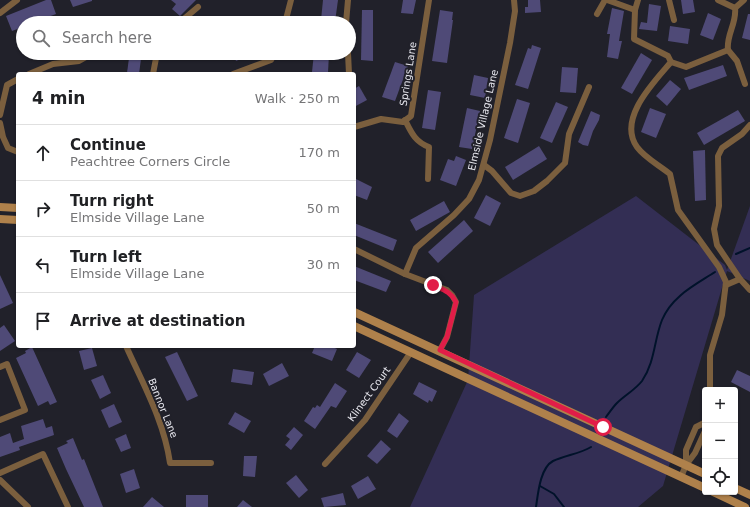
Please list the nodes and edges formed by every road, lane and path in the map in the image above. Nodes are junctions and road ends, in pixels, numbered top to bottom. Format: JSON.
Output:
{"nodes":[{"id":1,"x":17,"y":0,"type":"edge"},
{"id":2,"x":291,"y":0,"type":"edge"},
{"id":3,"x":348,"y":0,"type":"edge"},
{"id":4,"x":429,"y":0,"type":"edge"},
{"id":5,"x":514,"y":0,"type":"edge"},
{"id":6,"x":606,"y":0,"type":"edge"},
{"id":7,"x":638,"y":0,"type":"edge"},
{"id":8,"x":669,"y":0,"type":"edge"},
{"id":9,"x":718,"y":0,"type":"edge"},
{"id":10,"x":744,"y":0,"type":"edge"},
{"id":11,"x":198,"y":8,"type":"dead end"},
{"id":12,"x":735,"y":8,"type":"junction"},
{"id":13,"x":634,"y":10,"type":"junction"},
{"id":14,"x":0,"y":13,"type":"edge"},
{"id":15,"x":597,"y":14,"type":"dead end"},
{"id":16,"x":188,"y":16,"type":"edge"},
{"id":17,"x":288,"y":16,"type":"edge"},
{"id":18,"x":347,"y":16,"type":"edge"},
{"id":19,"x":674,"y":20,"type":"dead end"},
{"id":20,"x":728,"y":50,"type":"junction"},
{"id":21,"x":81,"y":60,"type":"edge"},
{"id":22,"x":154,"y":60,"type":"edge"},
{"id":23,"x":271,"y":60,"type":"edge"},
{"id":24,"x":348,"y":60,"type":"edge"},
{"id":25,"x":671,"y":62,"type":"junction"},
{"id":26,"x":34,"y":72,"type":"edge"},
{"id":27,"x":153,"y":72,"type":"edge"},
{"id":28,"x":238,"y":72,"type":"edge"},
{"id":29,"x":349,"y":72,"type":"edge"},
{"id":30,"x":16,"y":80,"type":"edge"},
{"id":31,"x":746,"y":84,"type":"dead end"},
{"id":32,"x":589,"y":88,"type":"dead end"},
{"id":33,"x":0,"y":115,"type":"edge"},
{"id":34,"x":405,"y":120,"type":"junction"},
{"id":35,"x":0,"y":122,"type":"edge"},
{"id":36,"x":750,"y":125,"type":"edge"},
{"id":37,"x":356,"y":126,"type":"edge"},
{"id":38,"x":16,"y":151,"type":"edge"},
{"id":39,"x":484,"y":165,"type":"junction"},
{"id":40,"x":428,"y":179,"type":"dead end"},
{"id":41,"x":0,"y":208,"type":"edge"},
{"id":42,"x":16,"y":208,"type":"edge"},
{"id":43,"x":0,"y":219,"type":"edge"},
{"id":44,"x":16,"y":220,"type":"edge"},
{"id":45,"x":356,"y":251,"type":"edge"},
{"id":46,"x":405,"y":274,"type":"junction"},
{"id":47,"x":738,"y":277,"type":"junction"},
{"id":48,"x":726,"y":283,"type":"junction"},
{"id":49,"x":750,"y":290,"type":"edge"},
{"id":50,"x":356,"y":313,"type":"edge"},
{"id":51,"x":356,"y":327,"type":"edge"},
{"id":52,"x":127,"y":348,"type":"edge"},
{"id":53,"x":440,"y":350,"type":"junction"},
{"id":54,"x":411,"y":352,"type":"junction"},
{"id":55,"x":0,"y":367,"type":"edge"},
{"id":56,"x":710,"y":387,"type":"edge"},
{"id":57,"x":0,"y":420,"type":"edge"},
{"id":58,"x":702,"y":423,"type":"edge"},
{"id":59,"x":702,"y":437,"type":"edge"},
{"id":60,"x":211,"y":463,"type":"dead end"},
{"id":61,"x":325,"y":464,"type":"dead end"},
{"id":62,"x":686,"y":465,"type":"junction"},
{"id":63,"x":0,"y":473,"type":"edge"},
{"id":64,"x":702,"y":473,"type":"edge"},
{"id":65,"x":681,"y":477,"type":"junction"},
{"id":66,"x":0,"y":480,"type":"edge"},
{"id":67,"x":702,"y":487,"type":"edge"},
{"id":68,"x":738,"y":489,"type":"edge"},
{"id":69,"x":719,"y":495,"type":"edge"},
{"id":70,"x":750,"y":495,"type":"edge"},
{"id":71,"x":28,"y":507,"type":"edge"},
{"id":72,"x":68,"y":507,"type":"edge"},
{"id":73,"x":745,"y":507,"type":"edge"}],
"edges":[{"from":1,"to":14,"type":"street"},
{"from":2,"to":17,"type":"street"},
{"from":3,"to":18,"type":"street"},
{"from":4,"to":34,"type":"street","name":"Springs Lane"},
{"from":5,"to":39,"type":"street","name":"Elmside Village Lane"},
{"from":6,"to":13,"type":"street"},
{"from":6,"to":15,"type":"street"},
{"from":7,"to":13,"type":"street"},
{"from":8,"to":19,"type":"street"},
{"from":9,"to":12,"type":"street"},
{"from":10,"to":12,"type":"street"},
{"from":11,"to":16,"type":"street"},
{"from":12,"to":20,"type":"street"},
{"from":13,"to":25,"type":"street"},
{"from":20,"to":25,"type":"street"},
{"from":20,"to":31,"type":"street"},
{"from":21,"to":26,"type":"street"},
{"from":22,"to":27,"type":"street"},
{"from":23,"to":28,"type":"street"},
{"from":24,"to":29,"type":"street"},
{"from":25,"to":48,"type":"street"},
{"from":30,"to":33,"type":"street"},
{"from":32,"to":39,"type":"street"},
{"from":34,"to":37,"type":"street","name":"Springs Lane"},
{"from":34,"to":40,"type":"street"},
{"from":35,"to":38,"type":"street"},
{"from":36,"to":47,"type":"street"},
{"from":39,"to":46,"type":"street","name":"Elmside Village Lane"},
{"from":41,"to":42,"type":"street"},
{"from":43,"to":44,"type":"street"},
{"from":45,"to":46,"type":"street"},
{"from":46,"to":53,"type":"street"},
{"from":47,"to":48,"type":"street"},
{"from":47,"to":49,"type":"street"},
{"from":48,"to":56,"type":"street"},
{"from":50,"to":53,"type":"street"},
{"from":51,"to":54,"type":"street"},
{"from":52,"to":60,"type":"street","name":"Bannor Lane"},
{"from":53,"to":62,"type":"street"},
{"from":54,"to":61,"type":"street","name":"Klinect Court"},
{"from":54,"to":65,"type":"street"},
{"from":55,"to":57,"type":"street"},
{"from":58,"to":62,"type":"street"},
{"from":59,"to":62,"type":"street"},
{"from":62,"to":64,"type":"street"},
{"from":62,"to":65,"type":"street"},
{"from":63,"to":72,"type":"street"},
{"from":65,"to":67,"type":"street"},
{"from":66,"to":71,"type":"street"},
{"from":68,"to":70,"type":"street"},
{"from":69,"to":73,"type":"street"}]}
